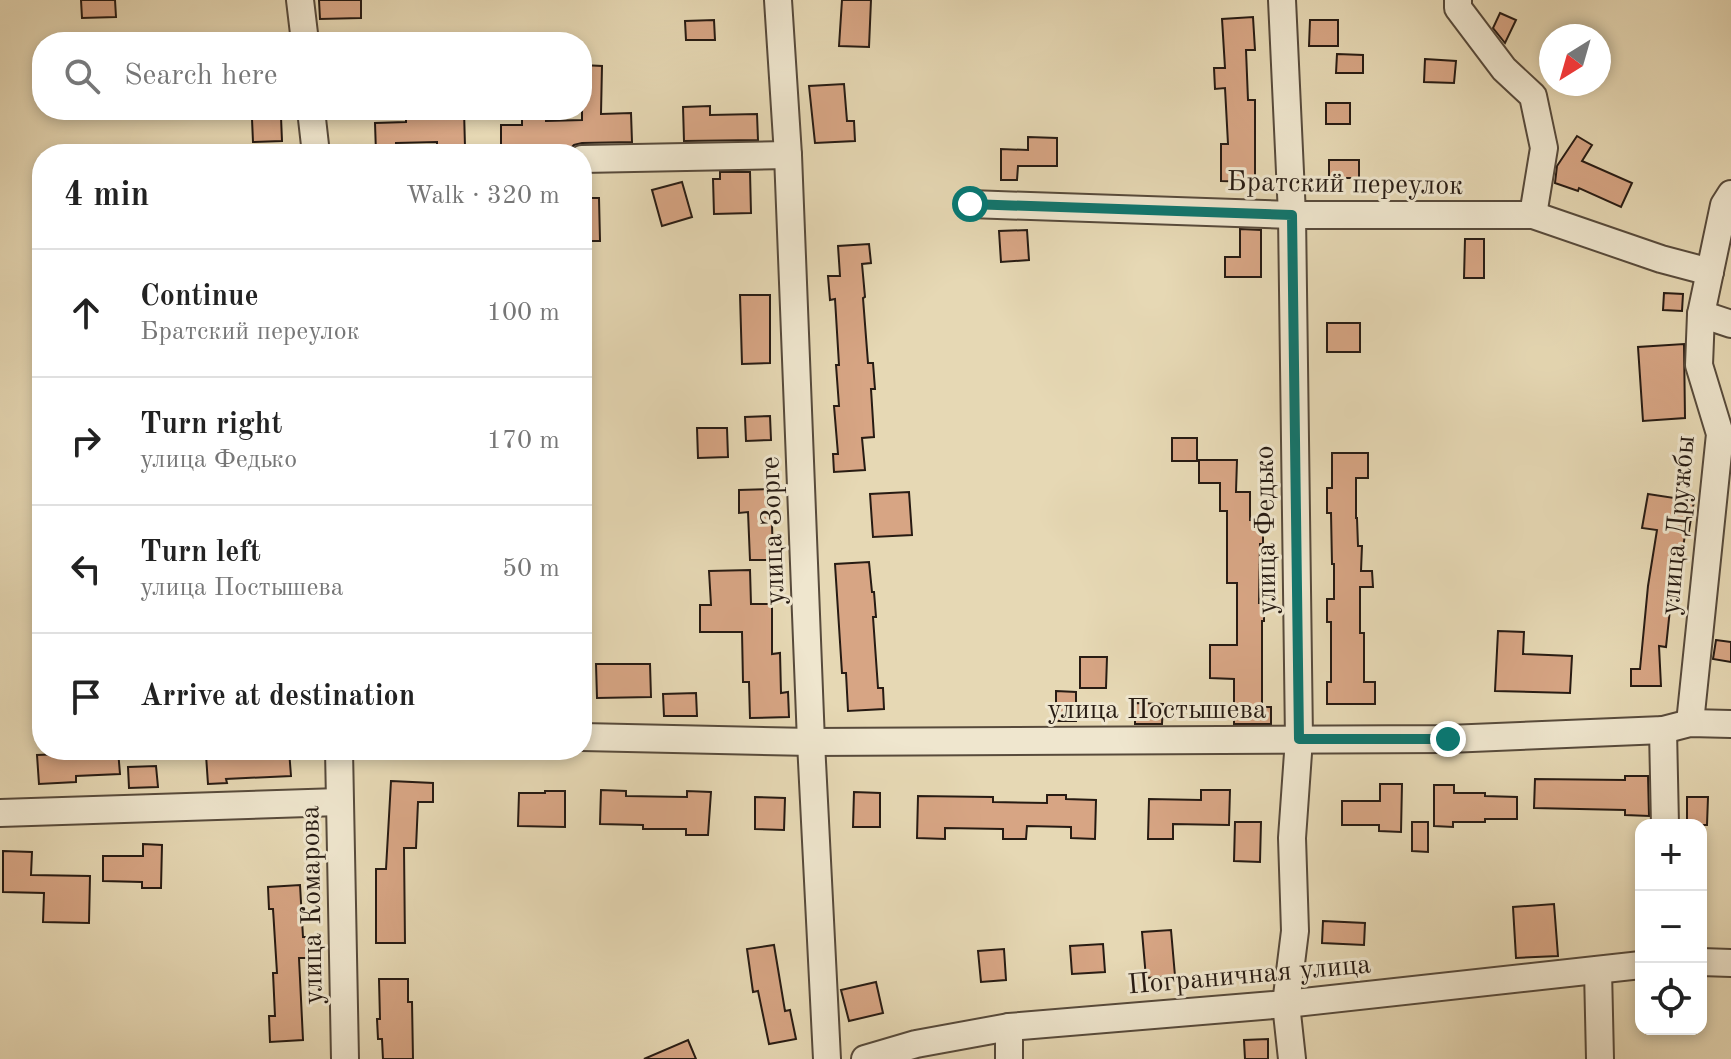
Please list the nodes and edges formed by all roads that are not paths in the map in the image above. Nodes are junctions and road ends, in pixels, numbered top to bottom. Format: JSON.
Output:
{"nodes":[{"id":1,"x":300,"y":0,"type":"edge"},
{"id":2,"x":778,"y":0,"type":"edge"},
{"id":3,"x":1282,"y":0,"type":"edge"},
{"id":4,"x":1458,"y":0,"type":"edge"},
{"id":5,"x":304,"y":32,"type":"edge"},
{"id":6,"x":312,"y":120,"type":"edge"},
{"id":7,"x":315,"y":144,"type":"edge"},
{"id":8,"x":788,"y":155,"type":"junction"},
{"id":9,"x":592,"y":159,"type":"edge"},
{"id":10,"x":1731,"y":194,"type":"edge"},
{"id":11,"x":970,"y":204,"type":"dead end"},
{"id":12,"x":1292,"y":215,"type":"junction"},
{"id":13,"x":1533,"y":215,"type":"junction"},
{"id":14,"x":1710,"y":272,"type":"junction"},
{"id":15,"x":1701,"y":314,"type":"junction"},
{"id":16,"x":1731,"y":324,"type":"edge"},
{"id":17,"x":1690,"y":723,"type":"junction"},
{"id":18,"x":1731,"y":724,"type":"edge"},
{"id":19,"x":1663,"y":730,"type":"junction"},
{"id":20,"x":592,"y":737,"type":"edge"},
{"id":21,"x":1299,"y":739,"type":"junction"},
{"id":22,"x":811,"y":742,"type":"junction"},
{"id":23,"x":339,"y":760,"type":"edge"},
{"id":24,"x":339,"y":802,"type":"junction"},
{"id":25,"x":0,"y":813,"type":"edge"},
{"id":26,"x":1665,"y":819,"type":"edge"},
{"id":27,"x":1707,"y":962,"type":"edge"},
{"id":28,"x":1731,"y":963,"type":"edge"},
{"id":29,"x":1635,"y":966,"type":"edge"},
{"id":30,"x":1598,"y":970,"type":"junction"},
{"id":31,"x":1286,"y":1004,"type":"junction"},
{"id":32,"x":1009,"y":1027,"type":"junction"},
{"id":33,"x":345,"y":1059,"type":"edge"},
{"id":34,"x":827,"y":1059,"type":"edge"},
{"id":35,"x":865,"y":1059,"type":"edge"},
{"id":36,"x":1009,"y":1059,"type":"edge"},
{"id":37,"x":1292,"y":1059,"type":"edge"},
{"id":38,"x":1600,"y":1059,"type":"edge"}],
"edges":[{"from":1,"to":5,"type":"street"},
{"from":2,"to":8,"type":"street","name":"улица Зорге"},
{"from":3,"to":12,"type":"street","name":"улица Федько"},
{"from":4,"to":13,"type":"street"},
{"from":6,"to":7,"type":"street"},
{"from":8,"to":9,"type":"street"},
{"from":8,"to":22,"type":"street","name":"улица Зорге"},
{"from":10,"to":14,"type":"street","name":"улица Дружбы"},
{"from":11,"to":12,"type":"street","name":"Братский переулок"},
{"from":12,"to":13,"type":"street","name":"Братский переулок"},
{"from":12,"to":21,"type":"street","name":"улица Федько"},
{"from":13,"to":14,"type":"street","name":"Братский переулок"},
{"from":14,"to":15,"type":"street","name":"улица Дружбы"},
{"from":15,"to":16,"type":"street"},
{"from":15,"to":17,"type":"street","name":"улица Дружбы"},
{"from":17,"to":18,"type":"street","name":"улица Постышева"},
{"from":17,"to":19,"type":"street","name":"улица Постышева"},
{"from":19,"to":21,"type":"street","name":"улица Постышева"},
{"from":19,"to":26,"type":"street"},
{"from":20,"to":22,"type":"street","name":"улица Постышева"},
{"from":21,"to":22,"type":"street","name":"улица Постышева"},
{"from":21,"to":31,"type":"street","name":"улица Федько"},
{"from":22,"to":34,"type":"street","name":"улица Зорге"},
{"from":23,"to":24,"type":"street","name":"улица Комарова"},
{"from":24,"to":25,"type":"street"},
{"from":24,"to":33,"type":"street","name":"улица Комарова"},
{"from":27,"to":28,"type":"street"},
{"from":29,"to":30,"type":"street","name":"Пограничная улица"},
{"from":30,"to":31,"type":"street","name":"Пограничная улица"},
{"from":30,"to":38,"type":"street"},
{"from":31,"to":32,"type":"street","name":"Пограничная улица"},
{"from":31,"to":37,"type":"street","name":"улица Федько"},
{"from":32,"to":35,"type":"street","name":"Пограничная улица"},
{"from":32,"to":36,"type":"street"}]}
